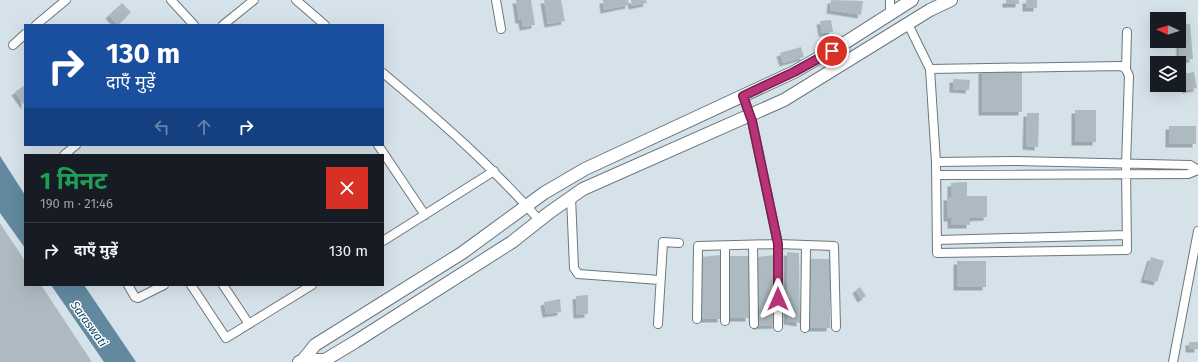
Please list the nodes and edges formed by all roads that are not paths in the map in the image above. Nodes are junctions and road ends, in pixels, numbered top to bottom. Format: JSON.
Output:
{"nodes":[{"id":1,"x":66,"y":0,"type":"edge"},
{"id":2,"x":171,"y":0,"type":"edge"},
{"id":3,"x":254,"y":0,"type":"edge"},
{"id":4,"x":296,"y":0,"type":"edge"},
{"id":5,"x":496,"y":0,"type":"edge"},
{"id":6,"x":890,"y":0,"type":"edge"},
{"id":7,"x":912,"y":0,"type":"edge"},
{"id":8,"x":951,"y":0,"type":"edge"},
{"id":9,"x":890,"y":14,"type":"junction"},
{"id":10,"x":37,"y":24,"type":"edge"},
{"id":11,"x":193,"y":24,"type":"edge"},
{"id":12,"x":224,"y":24,"type":"edge"},
{"id":13,"x":324,"y":24,"type":"edge"},
{"id":14,"x":908,"y":24,"type":"junction"},
{"id":15,"x":501,"y":29,"type":"dead end"},
{"id":16,"x":1128,"y":32,"type":"dead end"},
{"id":17,"x":24,"y":35,"type":"edge"},
{"id":18,"x":12,"y":44,"type":"dead end"},
{"id":19,"x":930,"y":69,"type":"junction"},
{"id":20,"x":1126,"y":69,"type":"junction"},
{"id":21,"x":384,"y":74,"type":"edge"},
{"id":22,"x":743,"y":96,"type":"junction"},
{"id":23,"x":750,"y":116,"type":"junction"},
{"id":24,"x":75,"y":146,"type":"edge"},
{"id":25,"x":379,"y":146,"type":"edge"},
{"id":26,"x":65,"y":154,"type":"edge"},
{"id":27,"x":936,"y":162,"type":"junction"},
{"id":28,"x":1126,"y":164,"type":"junction"},
{"id":29,"x":1198,"y":170,"type":"edge"},
{"id":30,"x":494,"y":172,"type":"junction"},
{"id":31,"x":1126,"y":174,"type":"junction"},
{"id":32,"x":936,"y":175,"type":"junction"},
{"id":33,"x":570,"y":198,"type":"junction"},
{"id":34,"x":527,"y":206,"type":"junction"},
{"id":35,"x":426,"y":215,"type":"junction"},
{"id":36,"x":539,"y":220,"type":"junction"},
{"id":37,"x":1198,"y":231,"type":"edge"},
{"id":38,"x":1127,"y":235,"type":"junction"},
{"id":39,"x":384,"y":240,"type":"edge"},
{"id":40,"x":937,"y":240,"type":"junction"},
{"id":41,"x":680,"y":243,"type":"dead end"},
{"id":42,"x":778,"y":244,"type":"junction"},
{"id":43,"x":753,"y":245,"type":"junction"},
{"id":44,"x":806,"y":245,"type":"junction"},
{"id":45,"x":725,"y":246,"type":"junction"},
{"id":46,"x":660,"y":280,"type":"junction"},
{"id":47,"x":129,"y":286,"type":"edge"},
{"id":48,"x":162,"y":286,"type":"edge"},
{"id":49,"x":192,"y":286,"type":"edge"},
{"id":50,"x":224,"y":286,"type":"edge"},
{"id":51,"x":310,"y":286,"type":"edge"},
{"id":52,"x":697,"y":319,"type":"dead end"},
{"id":53,"x":725,"y":321,"type":"dead end"},
{"id":54,"x":250,"y":324,"type":"junction"},
{"id":55,"x":658,"y":324,"type":"dead end"},
{"id":56,"x":754,"y":324,"type":"dead end"},
{"id":57,"x":778,"y":327,"type":"dead end"},
{"id":58,"x":836,"y":327,"type":"dead end"},
{"id":59,"x":805,"y":328,"type":"dead end"},
{"id":60,"x":301,"y":361,"type":"edge"},
{"id":61,"x":1173,"y":362,"type":"edge"}],
"edges":[{"from":1,"to":10,"type":"street"},
{"from":2,"to":11,"type":"street"},
{"from":3,"to":12,"type":"street"},
{"from":4,"to":13,"type":"street"},
{"from":5,"to":15,"type":"street"},
{"from":6,"to":9,"type":"street"},
{"from":7,"to":9,"type":"street"},
{"from":8,"to":14,"type":"street"},
{"from":9,"to":22,"type":"street"},
{"from":14,"to":19,"type":"street"},
{"from":14,"to":23,"type":"street"},
{"from":16,"to":20,"type":"street"},
{"from":17,"to":18,"type":"street"},
{"from":19,"to":20,"type":"street"},
{"from":19,"to":27,"type":"street"},
{"from":20,"to":28,"type":"street"},
{"from":21,"to":30,"type":"street"},
{"from":22,"to":23,"type":"street"},
{"from":22,"to":34,"type":"street"},
{"from":23,"to":33,"type":"street"},
{"from":23,"to":42,"type":"street"},
{"from":24,"to":26,"type":"street"},
{"from":25,"to":35,"type":"street"},
{"from":27,"to":28,"type":"street"},
{"from":27,"to":32,"type":"street"},
{"from":28,"to":29,"type":"street"},
{"from":28,"to":31,"type":"street"},
{"from":29,"to":31,"type":"street"},
{"from":30,"to":34,"type":"street"},
{"from":30,"to":35,"type":"street"},
{"from":31,"to":32,"type":"street"},
{"from":31,"to":38,"type":"street"},
{"from":32,"to":40,"type":"street"},
{"from":33,"to":36,"type":"street"},
{"from":33,"to":46,"type":"street"},
{"from":34,"to":36,"type":"street"},
{"from":34,"to":60,"type":"street"},
{"from":35,"to":39,"type":"street"},
{"from":36,"to":60,"type":"street"},
{"from":37,"to":61,"type":"street"},
{"from":38,"to":40,"type":"street"},
{"from":38,"to":40,"type":"street"},
{"from":41,"to":46,"type":"street"},
{"from":42,"to":43,"type":"street"},
{"from":42,"to":44,"type":"street"},
{"from":42,"to":57,"type":"street"},
{"from":43,"to":45,"type":"street"},
{"from":43,"to":56,"type":"street"},
{"from":44,"to":58,"type":"street"},
{"from":44,"to":59,"type":"street"},
{"from":45,"to":52,"type":"street"},
{"from":45,"to":53,"type":"street"},
{"from":46,"to":55,"type":"street"},
{"from":47,"to":48,"type":"street"},
{"from":49,"to":54,"type":"street"},
{"from":50,"to":54,"type":"street"},
{"from":51,"to":54,"type":"street"}]}
